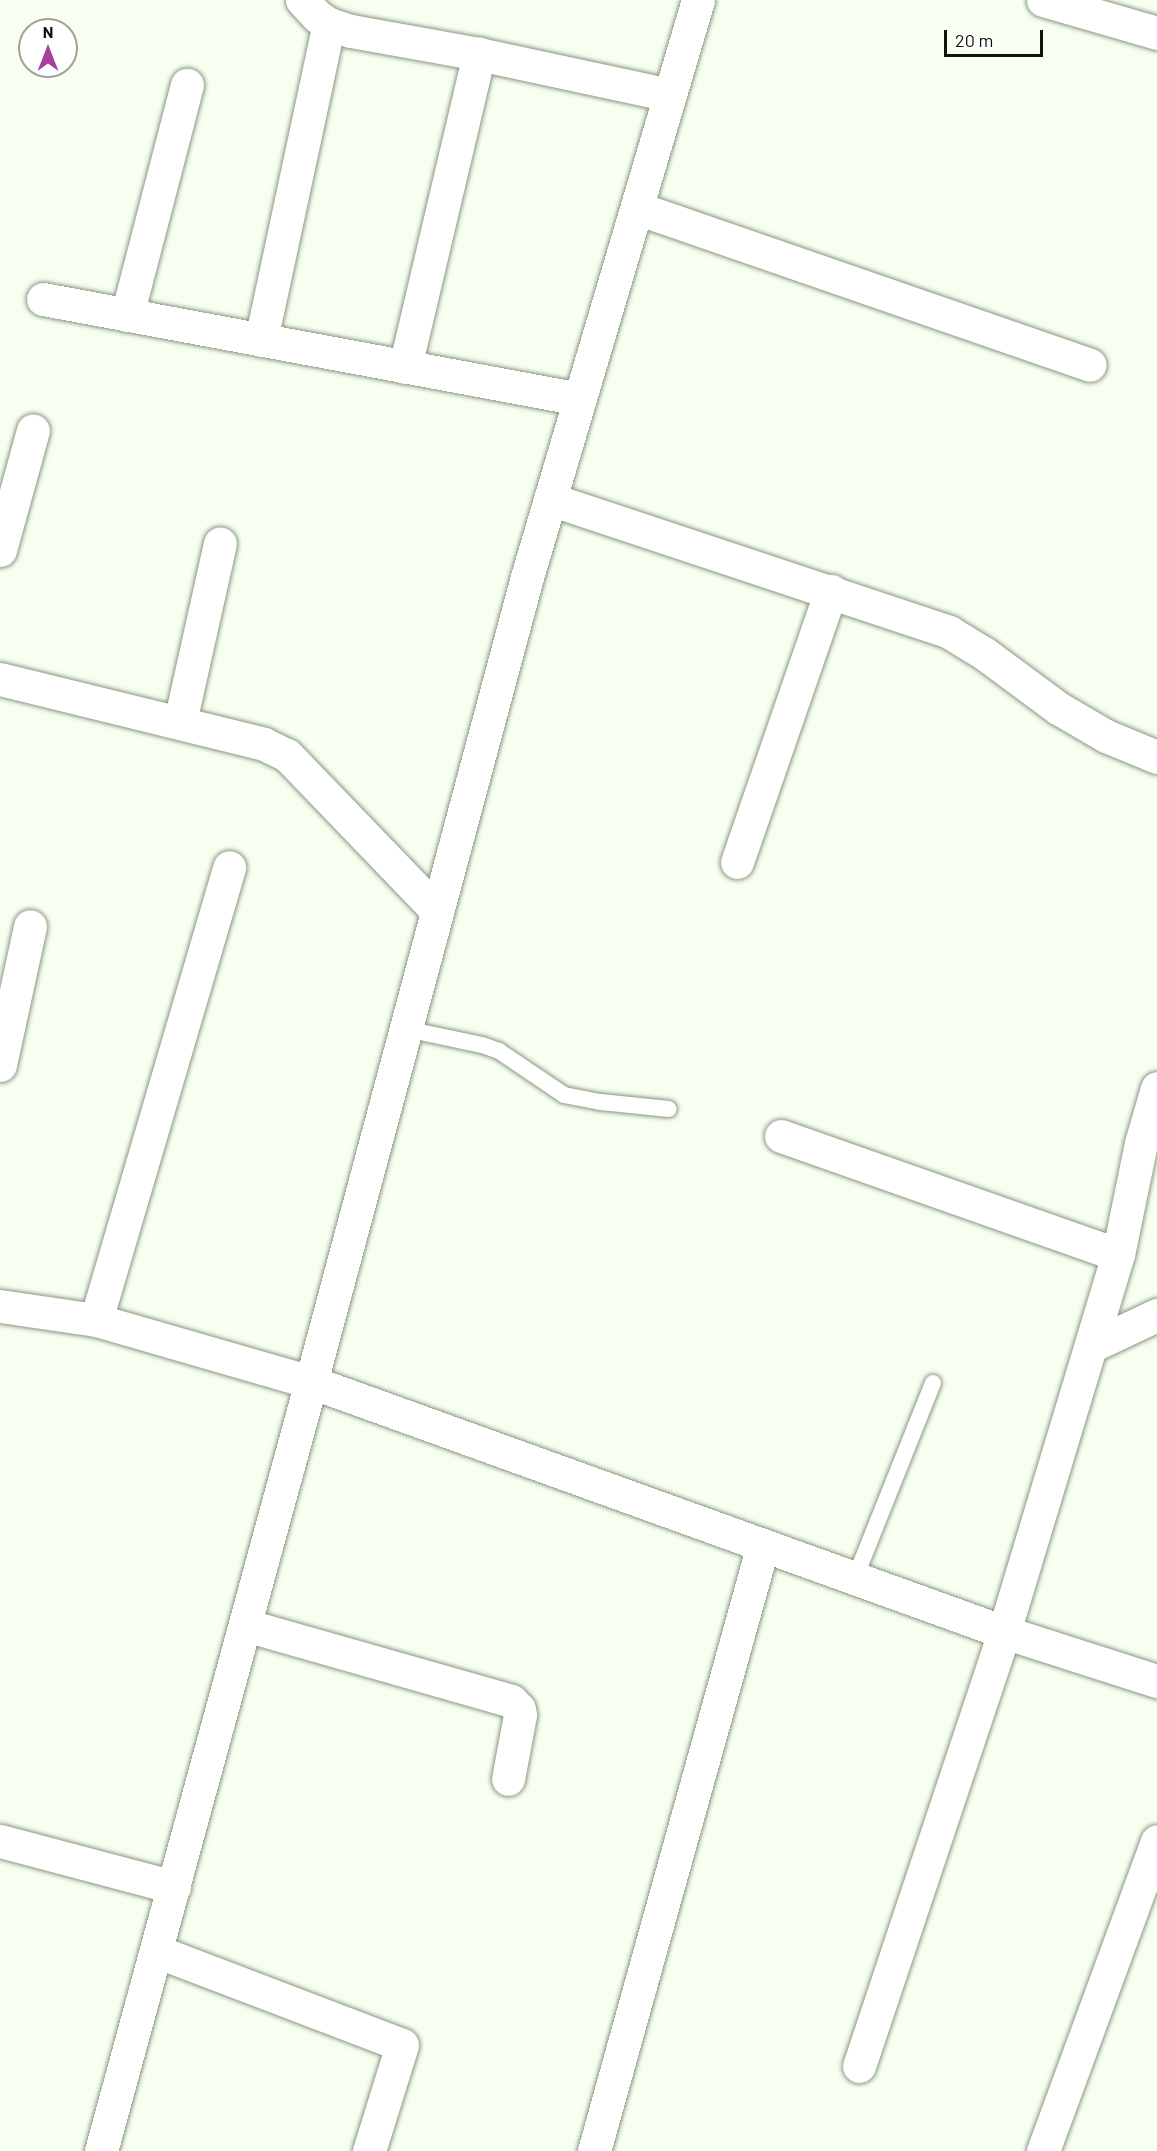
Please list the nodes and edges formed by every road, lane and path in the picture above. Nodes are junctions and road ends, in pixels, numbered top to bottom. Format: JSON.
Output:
{"nodes":[{"id":1,"x":302,"y":0,"type":"edge"},
{"id":2,"x":698,"y":0,"type":"edge"},
{"id":3,"x":1043,"y":0,"type":"edge"},
{"id":4,"x":1144,"y":20,"type":"edge"},
{"id":5,"x":330,"y":24,"type":"junction"},
{"id":6,"x":479,"y":54,"type":"junction"},
{"id":7,"x":187,"y":85,"type":"dead end"},
{"id":8,"x":670,"y":94,"type":"junction"},
{"id":9,"x":637,"y":208,"type":"junction"},
{"id":10,"x":43,"y":299,"type":"dead end"},
{"id":11,"x":127,"y":315,"type":"junction"},
{"id":12,"x":261,"y":340,"type":"junction"},
{"id":13,"x":1090,"y":364,"type":"dead end"},
{"id":14,"x":405,"y":367,"type":"junction"},
{"id":15,"x":580,"y":399,"type":"junction"},
{"id":16,"x":33,"y":430,"type":"dead end"},
{"id":17,"x":550,"y":499,"type":"junction"},
{"id":18,"x":220,"y":543,"type":"dead end"},
{"id":19,"x":0,"y":549,"type":"edge"},
{"id":20,"x":831,"y":591,"type":"junction"},
{"id":21,"x":0,"y":679,"type":"edge"},
{"id":22,"x":180,"y":722,"type":"junction"},
{"id":23,"x":1157,"y":757,"type":"edge"},
{"id":24,"x":737,"y":861,"type":"dead end"},
{"id":25,"x":229,"y":867,"type":"dead end"},
{"id":26,"x":437,"y":911,"type":"junction"},
{"id":27,"x":30,"y":926,"type":"dead end"},
{"id":28,"x":10,"y":975,"type":"edge"},
{"id":29,"x":406,"y":1029,"type":"junction"},
{"id":30,"x":0,"y":1065,"type":"edge"},
{"id":31,"x":1157,"y":1088,"type":"edge"},
{"id":32,"x":669,"y":1109,"type":"dead end"},
{"id":33,"x":781,"y":1136,"type":"dead end"},
{"id":34,"x":1118,"y":1255,"type":"junction"},
{"id":35,"x":0,"y":1306,"type":"edge"},
{"id":36,"x":1157,"y":1315,"type":"edge"},
{"id":37,"x":96,"y":1320,"type":"junction"},
{"id":38,"x":1091,"y":1346,"type":"junction"},
{"id":39,"x":311,"y":1382,"type":"junction"},
{"id":40,"x":933,"y":1383,"type":"dead end"},
{"id":41,"x":763,"y":1545,"type":"junction"},
{"id":42,"x":855,"y":1578,"type":"junction"},
{"id":43,"x":245,"y":1625,"type":"junction"},
{"id":44,"x":1004,"y":1632,"type":"junction"},
{"id":45,"x":1157,"y":1680,"type":"edge"},
{"id":46,"x":507,"y":1779,"type":"dead end"},
{"id":47,"x":0,"y":1840,"type":"edge"},
{"id":48,"x":1157,"y":1841,"type":"edge"},
{"id":49,"x":174,"y":1887,"type":"junction"},
{"id":50,"x":156,"y":1951,"type":"junction"},
{"id":51,"x":859,"y":2066,"type":"dead end"},
{"id":52,"x":374,"y":2150,"type":"edge"},
{"id":53,"x":101,"y":2151,"type":"edge"},
{"id":54,"x":594,"y":2151,"type":"edge"},
{"id":55,"x":1043,"y":2151,"type":"edge"}],
"edges":[{"from":1,"to":5,"type":"street"},
{"from":2,"to":8,"type":"street"},
{"from":3,"to":4,"type":"street"},
{"from":5,"to":6,"type":"street"},
{"from":5,"to":12,"type":"street"},
{"from":6,"to":8,"type":"street"},
{"from":6,"to":14,"type":"street"},
{"from":7,"to":11,"type":"street"},
{"from":8,"to":9,"type":"street"},
{"from":9,"to":13,"type":"street"},
{"from":9,"to":15,"type":"street"},
{"from":10,"to":11,"type":"street"},
{"from":11,"to":12,"type":"street"},
{"from":12,"to":14,"type":"street"},
{"from":14,"to":15,"type":"street"},
{"from":15,"to":17,"type":"street"},
{"from":16,"to":19,"type":"street"},
{"from":17,"to":20,"type":"street"},
{"from":17,"to":26,"type":"street"},
{"from":18,"to":22,"type":"street"},
{"from":20,"to":23,"type":"street"},
{"from":20,"to":24,"type":"street"},
{"from":21,"to":22,"type":"street"},
{"from":22,"to":26,"type":"street"},
{"from":25,"to":37,"type":"street"},
{"from":26,"to":29,"type":"street"},
{"from":27,"to":28,"type":"street"},
{"from":28,"to":30,"type":"street"},
{"from":29,"to":32,"type":"lane"},
{"from":29,"to":39,"type":"street"},
{"from":31,"to":34,"type":"street"},
{"from":33,"to":34,"type":"street"},
{"from":34,"to":38,"type":"street"},
{"from":35,"to":37,"type":"street"},
{"from":36,"to":38,"type":"street"},
{"from":37,"to":39,"type":"street"},
{"from":38,"to":44,"type":"street"},
{"from":39,"to":41,"type":"street"},
{"from":39,"to":43,"type":"street"},
{"from":40,"to":42,"type":"lane"},
{"from":41,"to":42,"type":"street"},
{"from":41,"to":54,"type":"street"},
{"from":42,"to":44,"type":"street"},
{"from":43,"to":46,"type":"street"},
{"from":43,"to":49,"type":"street"},
{"from":44,"to":45,"type":"street"},
{"from":44,"to":51,"type":"street"},
{"from":47,"to":49,"type":"street"},
{"from":48,"to":55,"type":"street"},
{"from":49,"to":50,"type":"street"},
{"from":50,"to":52,"type":"street"},
{"from":50,"to":53,"type":"street"}]}
